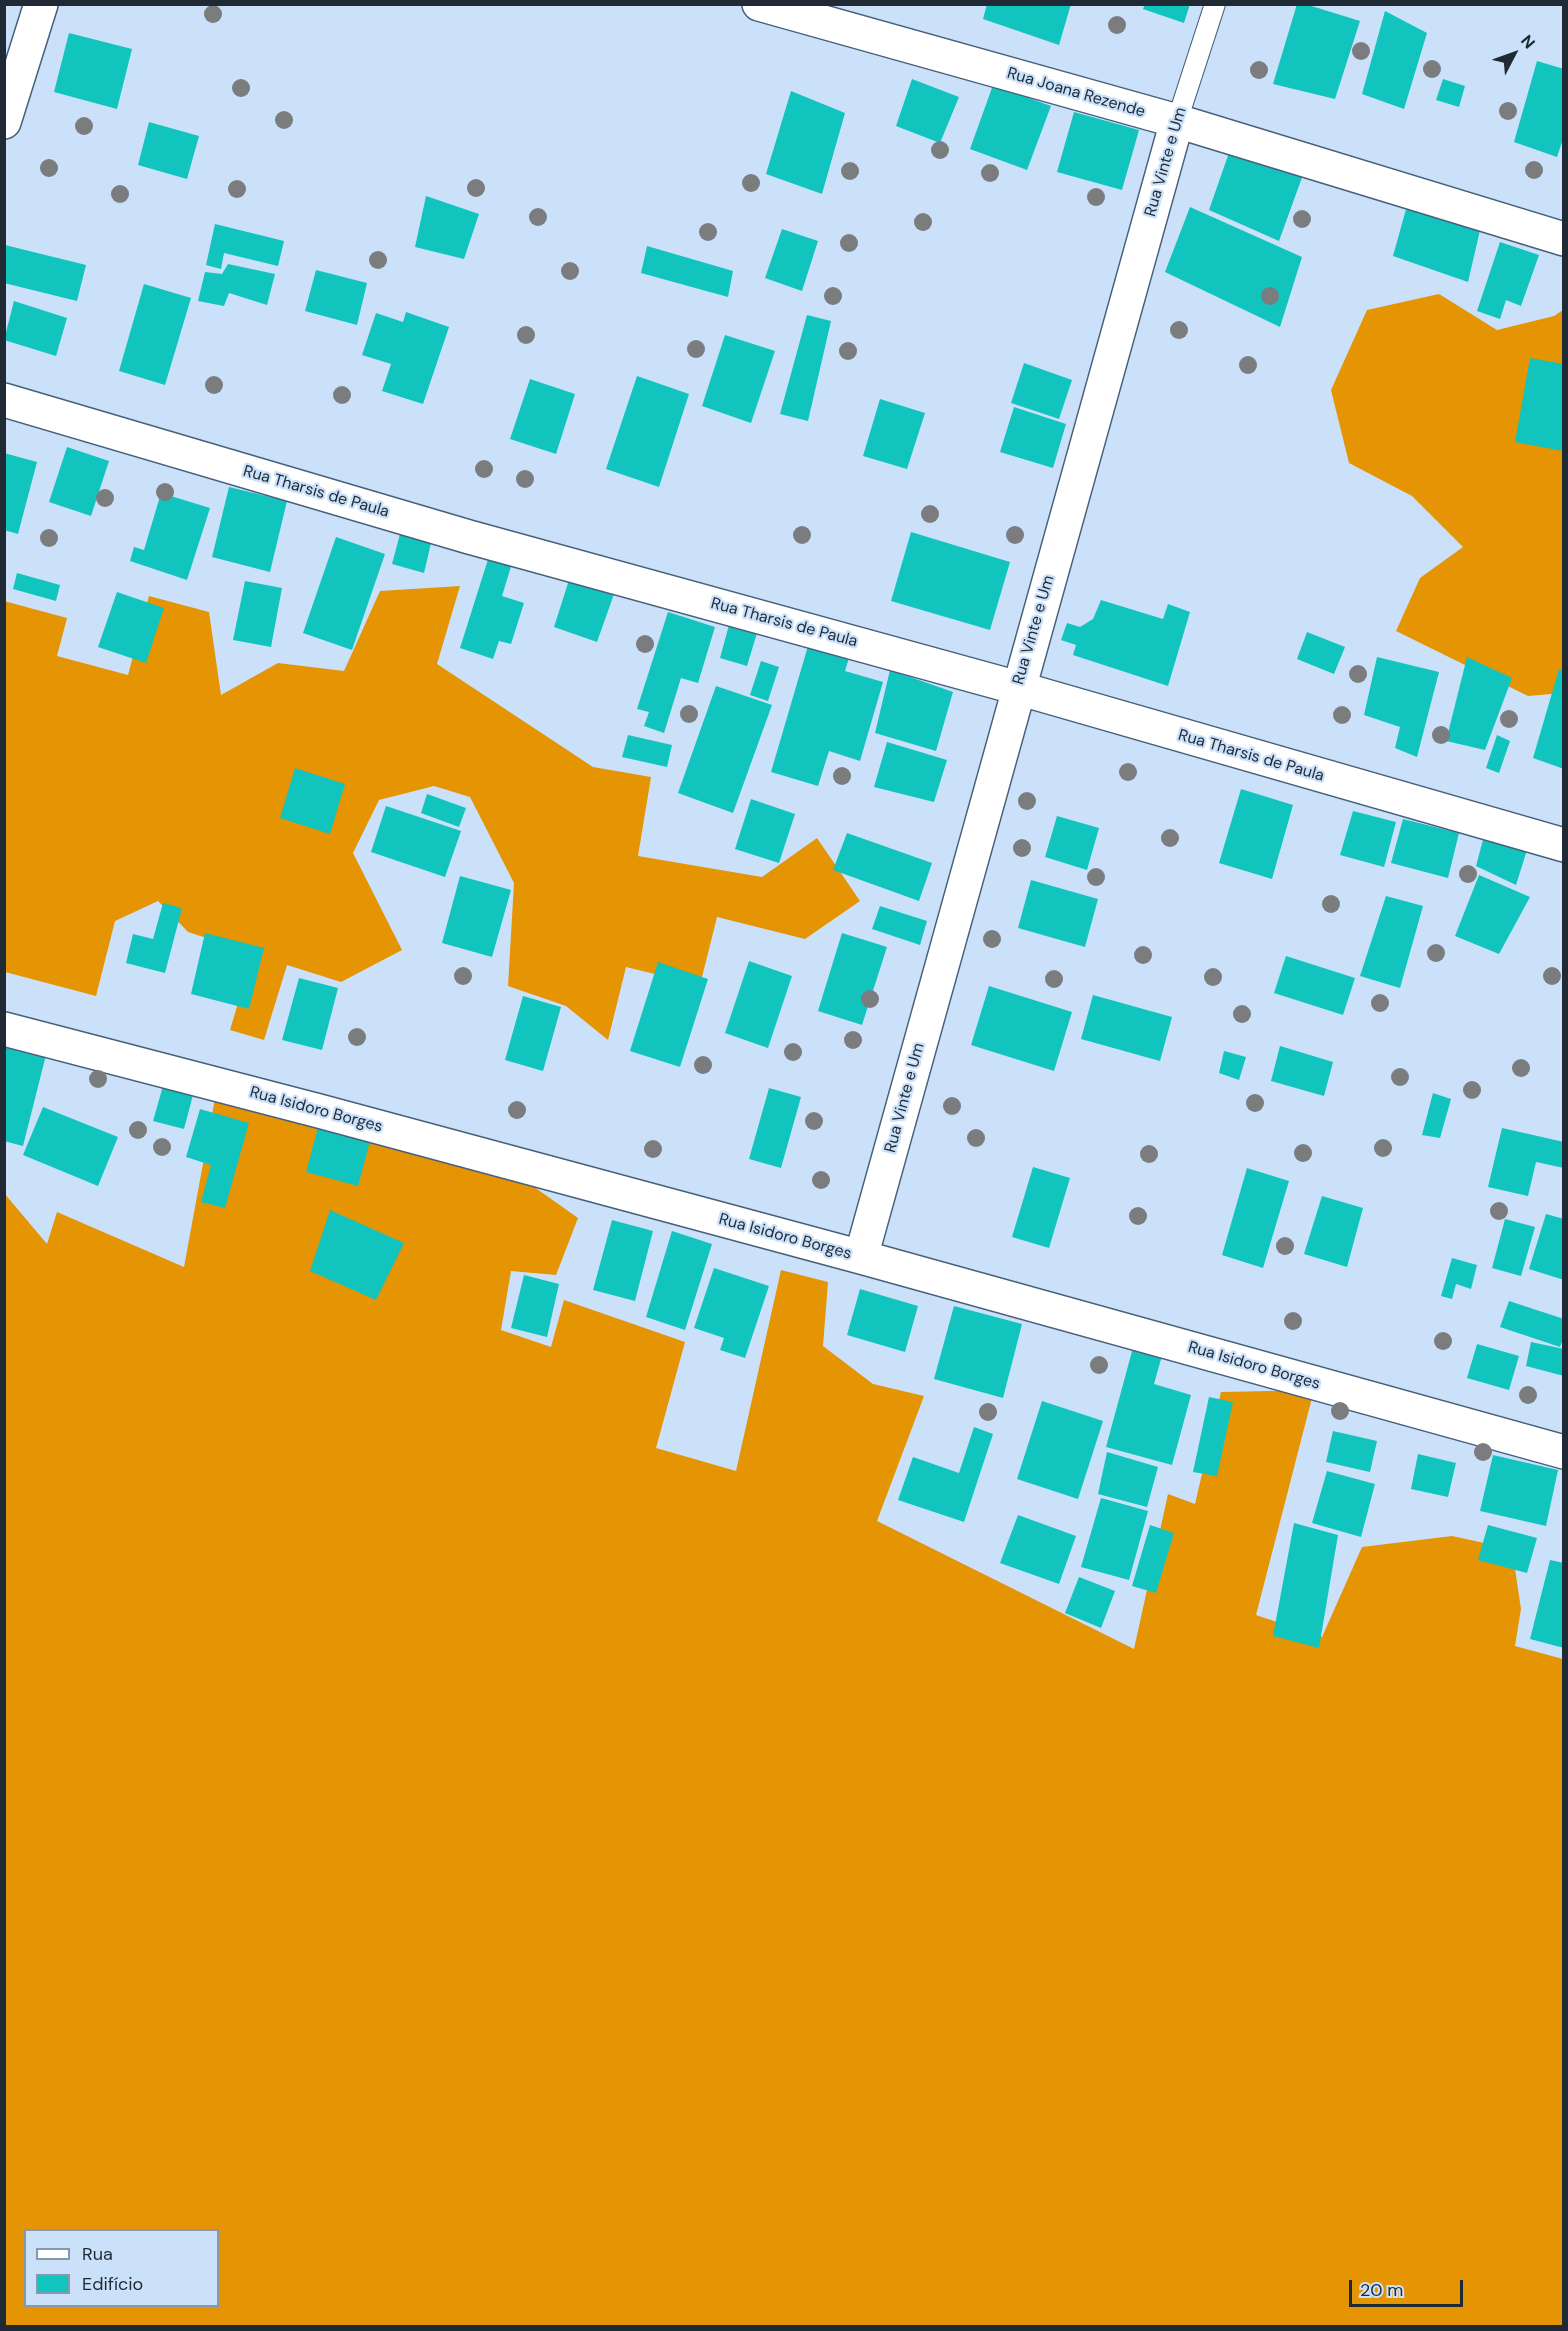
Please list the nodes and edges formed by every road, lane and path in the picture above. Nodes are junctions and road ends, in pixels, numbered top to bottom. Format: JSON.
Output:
{"nodes":[{"id":1,"x":41,"y":4,"type":"edge"},
{"id":2,"x":759,"y":4,"type":"edge"},
{"id":3,"x":1215,"y":4,"type":"edge"},
{"id":4,"x":1177,"y":121,"type":"junction"},
{"id":5,"x":4,"y":122,"type":"edge"},
{"id":6,"x":1563,"y":239,"type":"edge"},
{"id":7,"x":4,"y":400,"type":"edge"},
{"id":8,"x":1018,"y":688,"type":"junction"},
{"id":9,"x":1563,"y":845,"type":"edge"},
{"id":10,"x":4,"y":1029,"type":"edge"},
{"id":11,"x":861,"y":1257,"type":"junction"},
{"id":12,"x":1563,"y":1452,"type":"edge"}],
"edges":[{"from":1,"to":5,"type":"street"},
{"from":2,"to":4,"type":"street","name":"Rua Joana Rezende"},
{"from":3,"to":4,"type":"lane","name":"Rua Vinte e Um"},
{"from":4,"to":6,"type":"street","name":"Rua Joana Rezende"},
{"from":4,"to":8,"type":"street","name":"Rua Vinte e Um"},
{"from":7,"to":8,"type":"street","name":"Rua Tharsis de Paula"},
{"from":8,"to":9,"type":"street","name":"Rua Tharsis de Paula"},
{"from":8,"to":11,"type":"street","name":"Rua Vinte e Um"},
{"from":10,"to":11,"type":"street","name":"Rua Isidoro Borges"},
{"from":11,"to":12,"type":"street","name":"Rua Isidoro Borges"}]}
